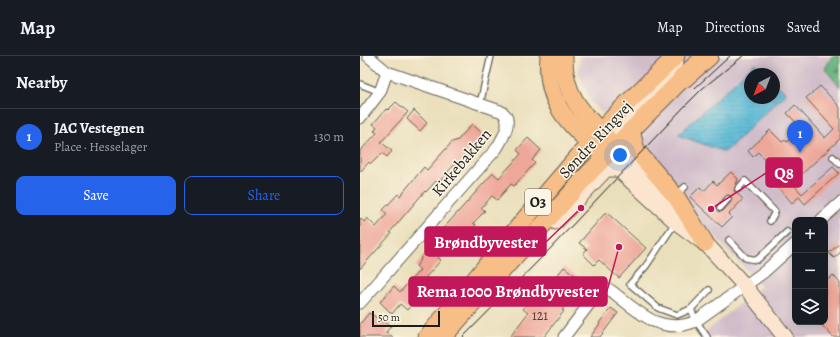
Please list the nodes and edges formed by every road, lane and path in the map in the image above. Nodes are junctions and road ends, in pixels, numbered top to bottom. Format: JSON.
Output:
{"nodes":[{"id":1,"x":368,"y":56,"type":"edge"},
{"id":2,"x":491,"y":56,"type":"edge"},
{"id":3,"x":549,"y":56,"type":"edge"},
{"id":4,"x":564,"y":56,"type":"edge"},
{"id":5,"x":676,"y":56,"type":"edge"},
{"id":6,"x":680,"y":56,"type":"edge"},
{"id":7,"x":704,"y":56,"type":"edge"},
{"id":8,"x":708,"y":56,"type":"edge"},
{"id":9,"x":388,"y":72,"type":"junction"},
{"id":10,"x":683,"y":78,"type":"junction"},
{"id":11,"x":360,"y":84,"type":"edge"},
{"id":12,"x":380,"y":92,"type":"junction"},
{"id":13,"x":480,"y":104,"type":"junction"},
{"id":14,"x":360,"y":118,"type":"edge"},
{"id":15,"x":631,"y":130,"type":"junction"},
{"id":16,"x":603,"y":145,"type":"junction"},
{"id":17,"x":833,"y":157,"type":"dead end"},
{"id":18,"x":840,"y":164,"type":"edge"},
{"id":19,"x":618,"y":169,"type":"junction"},
{"id":20,"x":738,"y":189,"type":"dead end"},
{"id":21,"x":673,"y":198,"type":"junction"},
{"id":22,"x":728,"y":199,"type":"dead end"},
{"id":23,"x":840,"y":203,"type":"edge"},
{"id":24,"x":720,"y":208,"type":"dead end"},
{"id":25,"x":824,"y":217,"type":"edge"},
{"id":26,"x":770,"y":221,"type":"dead end"},
{"id":27,"x":676,"y":222,"type":"junction"},
{"id":28,"x":787,"y":232,"type":"dead end"},
{"id":29,"x":729,"y":240,"type":"dead end"},
{"id":30,"x":705,"y":243,"type":"junction"},
{"id":31,"x":792,"y":247,"type":"edge"},
{"id":32,"x":507,"y":264,"type":"junction"},
{"id":33,"x":744,"y":285,"type":"junction"},
{"id":34,"x":709,"y":290,"type":"dead end"},
{"id":35,"x":360,"y":303,"type":"edge"},
{"id":36,"x":691,"y":309,"type":"junction"},
{"id":37,"x":696,"y":321,"type":"junction"},
{"id":38,"x":427,"y":337,"type":"edge"},
{"id":39,"x":443,"y":337,"type":"edge"},
{"id":40,"x":564,"y":337,"type":"edge"},
{"id":41,"x":707,"y":337,"type":"edge"},
{"id":42,"x":785,"y":337,"type":"edge"}],
"edges":[{"from":1,"to":9,"type":"street","name":"Kirkebakken"},
{"from":2,"to":13,"type":"lane"},
{"from":3,"to":16,"type":"main road"},
{"from":4,"to":16,"type":"main road"},
{"from":5,"to":16,"type":"main road","name":"Søndre Ringvej","number":"O3"},
{"from":6,"to":16,"type":"street"},
{"from":7,"to":10,"type":"main road","name":"Søndre Ringvej","number":"O3"},
{"from":8,"to":10,"type":"highway"},
{"from":9,"to":12,"type":"street"},
{"from":9,"to":13,"type":"street","name":"Kirkebakken"},
{"from":10,"to":15,"type":"main road","name":"Søndre Ringvej","number":"O3"},
{"from":11,"to":12,"type":"lane"},
{"from":12,"to":14,"type":"street"},
{"from":13,"to":35,"type":"street","name":"Kirkebakken"},
{"from":15,"to":16,"type":"main road","name":"Søndre Ringvej","number":"O3"},
{"from":15,"to":21,"type":"main road"},
{"from":16,"to":19,"type":"street"},
{"from":16,"to":21,"type":"street"},
{"from":16,"to":32,"type":"main road"},
{"from":16,"to":38,"type":"main road","name":"Søndre Ringvej","number":"O3"},
{"from":17,"to":18,"type":"lane"},
{"from":19,"to":21,"type":"street"},
{"from":19,"to":32,"type":"street"},
{"from":20,"to":26,"type":"lane"},
{"from":21,"to":27,"type":"street"},
{"from":21,"to":30,"type":"main road"},
{"from":22,"to":24,"type":"lane"},
{"from":23,"to":25,"type":"street"},
{"from":27,"to":30,"type":"street"},
{"from":27,"to":36,"type":"lane"},
{"from":28,"to":29,"type":"lane"},
{"from":30,"to":33,"type":"street"},
{"from":31,"to":33,"type":"street"},
{"from":32,"to":39,"type":"main road"},
{"from":33,"to":37,"type":"street"},
{"from":33,"to":42,"type":"street"},
{"from":34,"to":36,"type":"lane"},
{"from":36,"to":37,"type":"lane"},
{"from":37,"to":40,"type":"street"},
{"from":37,"to":41,"type":"lane"}]}
